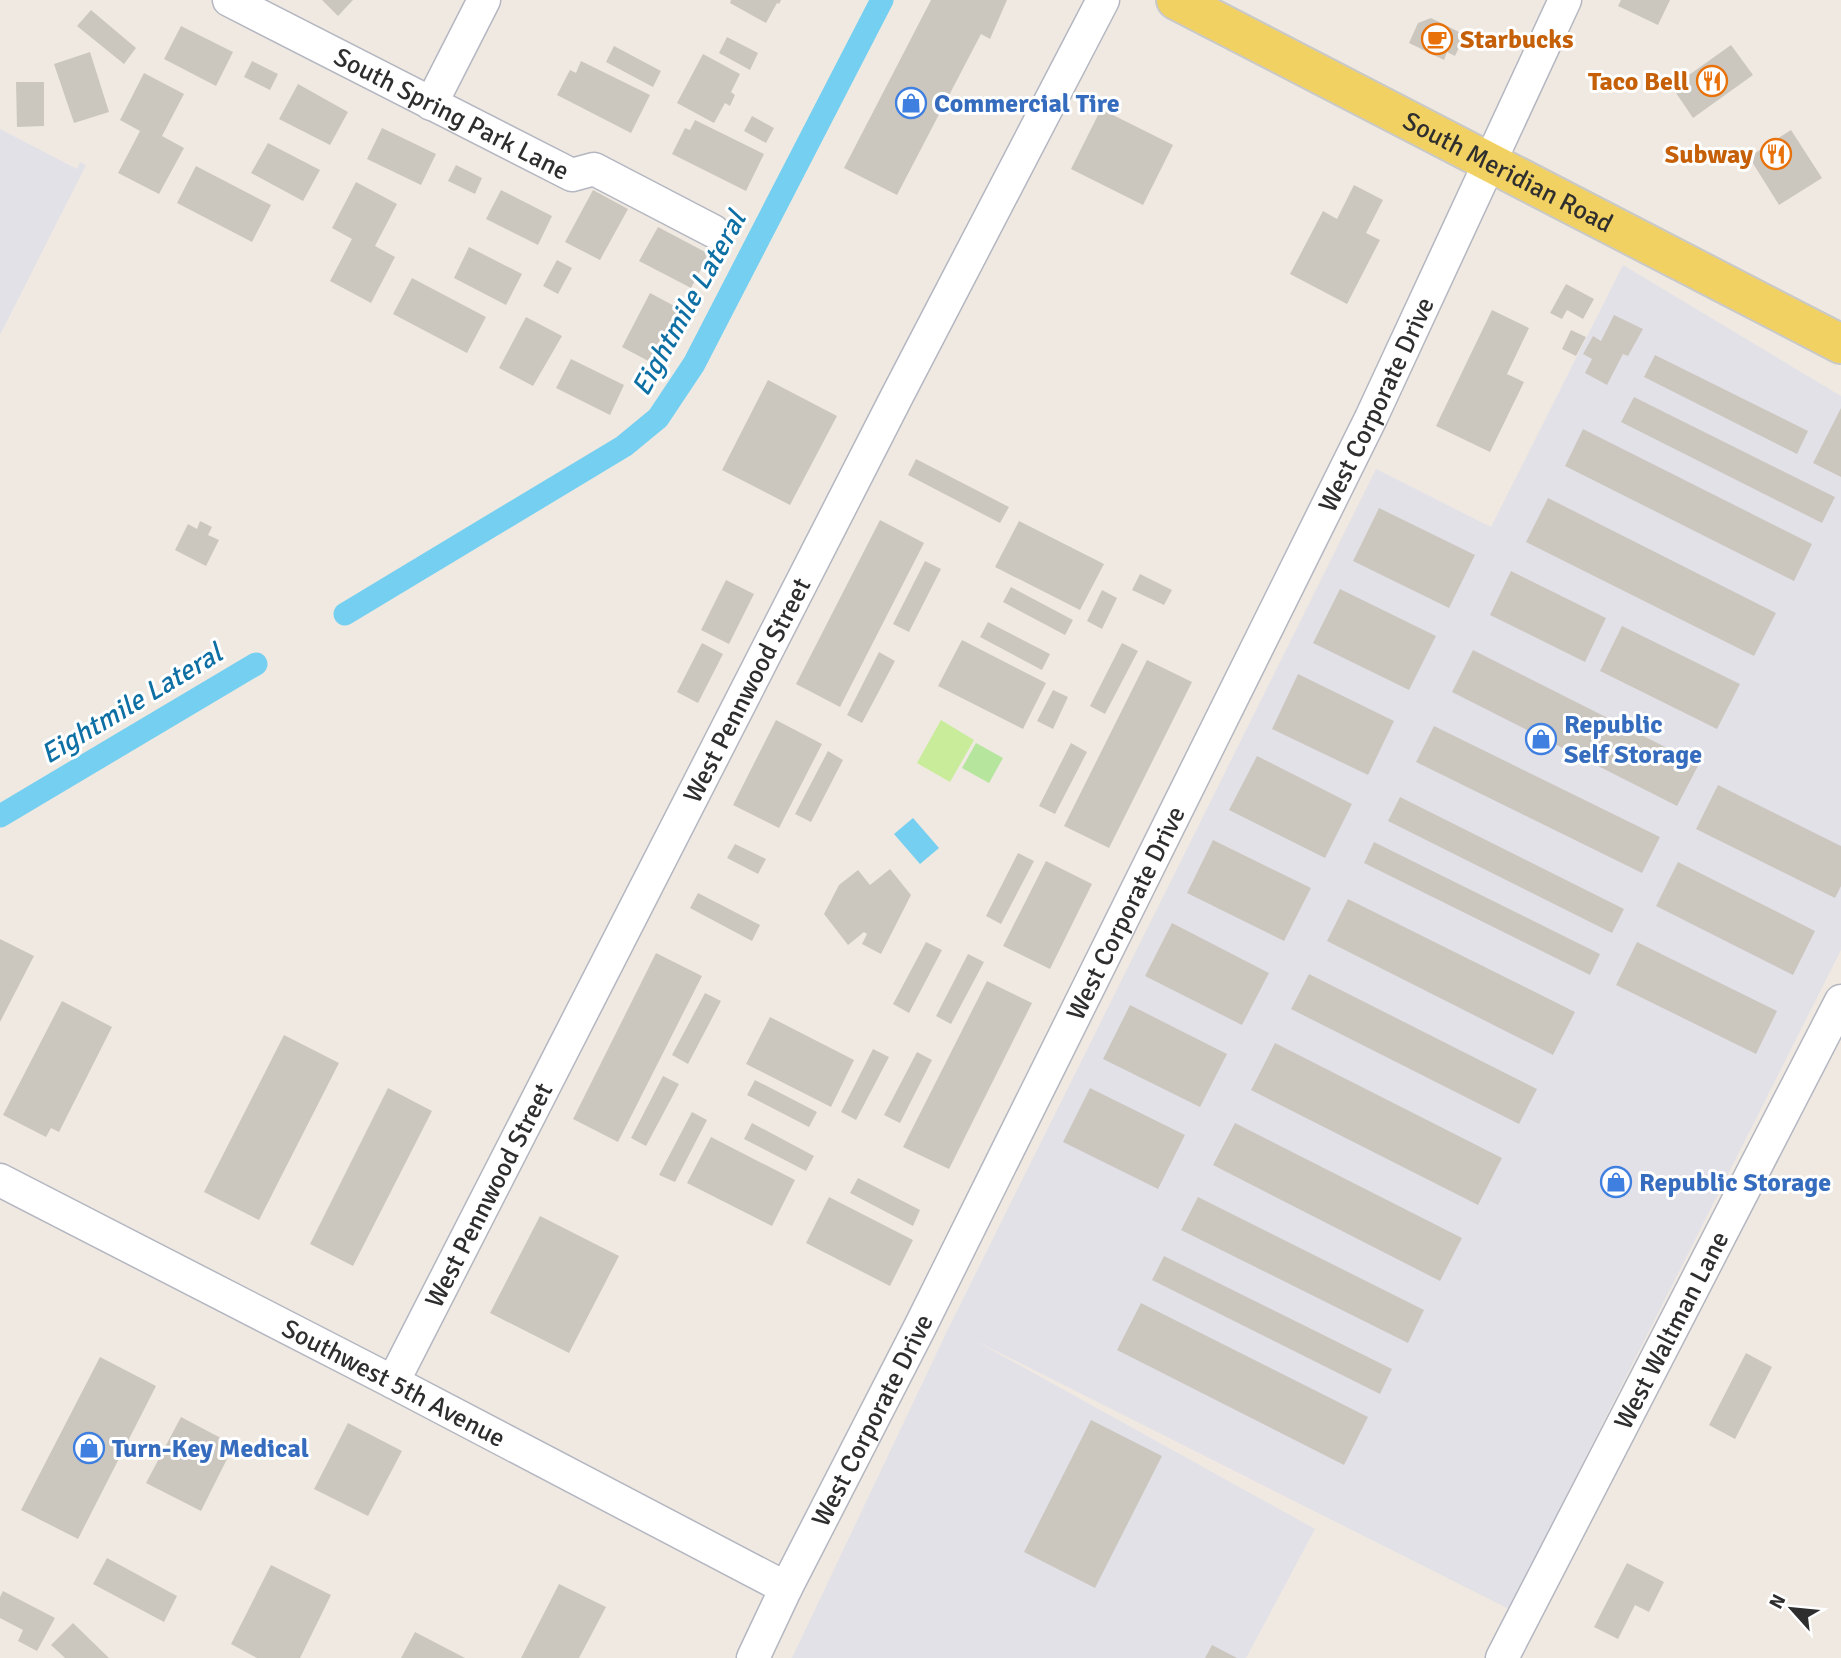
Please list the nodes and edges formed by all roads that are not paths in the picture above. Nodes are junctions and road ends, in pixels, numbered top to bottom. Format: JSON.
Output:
{"nodes":[{"id":1,"x":229,"y":0,"type":"edge"},
{"id":2,"x":484,"y":0,"type":"edge"},
{"id":3,"x":1103,"y":0,"type":"edge"},
{"id":4,"x":1176,"y":0,"type":"edge"},
{"id":5,"x":1565,"y":0,"type":"edge"},
{"id":6,"x":430,"y":103,"type":"junction"},
{"id":7,"x":1489,"y":163,"type":"junction"},
{"id":8,"x":713,"y":231,"type":"dead end"},
{"id":9,"x":1841,"y":344,"type":"edge"},
{"id":10,"x":1841,"y":1001,"type":"edge"},
{"id":11,"x":0,"y":1180,"type":"edge"},
{"id":12,"x":393,"y":1382,"type":"junction"},
{"id":13,"x":786,"y":1588,"type":"junction"},
{"id":14,"x":753,"y":1658,"type":"edge"},
{"id":15,"x":1502,"y":1658,"type":"edge"}],
"edges":[{"from":1,"to":6,"type":"street","name":"South Spring Park Lane"},
{"from":2,"to":6,"type":"street"},
{"from":3,"to":12,"type":"street","name":"West Pennwood Street"},
{"from":4,"to":7,"type":"main road","name":"South Meridian Road"},
{"from":5,"to":7,"type":"street","name":"West Corporate Drive"},
{"from":6,"to":8,"type":"street","name":"South Spring Park Lane"},
{"from":7,"to":9,"type":"main road","name":"South Meridian Road"},
{"from":7,"to":13,"type":"street","name":"West Corporate Drive"},
{"from":10,"to":15,"type":"street","name":"West Waltman Lane"},
{"from":11,"to":12,"type":"street","name":"Southwest 5th Avenue"},
{"from":12,"to":13,"type":"street","name":"Southwest 5th Avenue"},
{"from":13,"to":14,"type":"street","name":"West Corporate Drive"}]}
